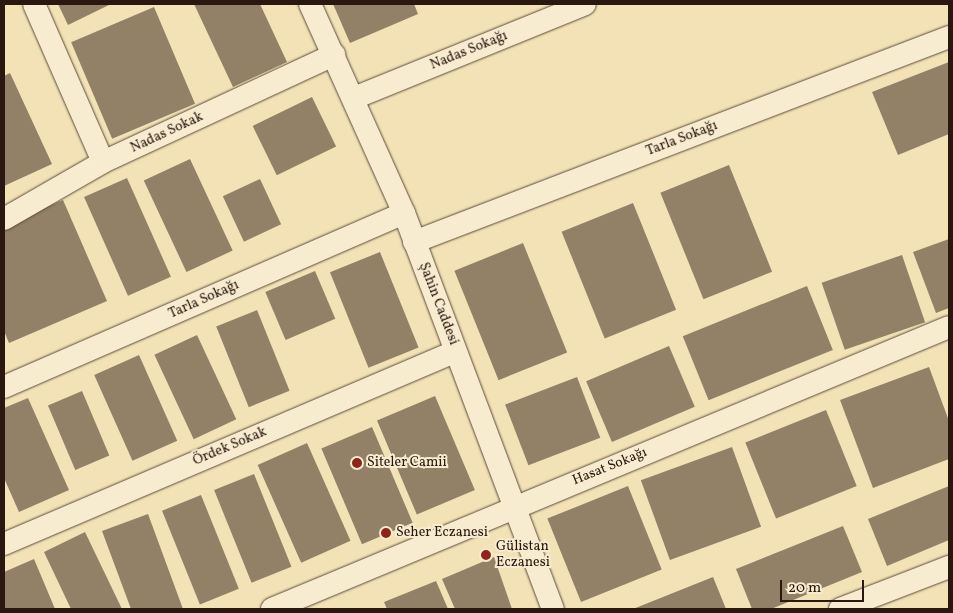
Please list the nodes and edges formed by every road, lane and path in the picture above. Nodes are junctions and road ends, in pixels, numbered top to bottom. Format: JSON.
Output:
{"nodes":[{"id":1,"x":34,"y":4,"type":"edge"},
{"id":2,"x":310,"y":4,"type":"edge"},
{"id":3,"x":584,"y":4,"type":"edge"},
{"id":4,"x":949,"y":37,"type":"edge"},
{"id":5,"x":334,"y":55,"type":"junction"},
{"id":6,"x":354,"y":98,"type":"junction"},
{"id":7,"x":103,"y":162,"type":"junction"},
{"id":8,"x":404,"y":213,"type":"junction"},
{"id":9,"x":4,"y":219,"type":"edge"},
{"id":10,"x":414,"y":242,"type":"junction"},
{"id":11,"x":949,"y":327,"type":"edge"},
{"id":12,"x":456,"y":351,"type":"junction"},
{"id":13,"x":4,"y":387,"type":"edge"},
{"id":14,"x":515,"y":507,"type":"junction"},
{"id":15,"x":4,"y":544,"type":"edge"},
{"id":16,"x":949,"y":567,"type":"edge"},
{"id":17,"x":272,"y":609,"type":"edge"},
{"id":18,"x":553,"y":609,"type":"edge"},
{"id":19,"x":840,"y":609,"type":"edge"}],
"edges":[{"from":1,"to":7,"type":"street"},
{"from":2,"to":5,"type":"street","name":"Şahin Caddesi"},
{"from":3,"to":6,"type":"street","name":"Nadas Sokağı"},
{"from":4,"to":10,"type":"street","name":"Tarla Sokağı"},
{"from":5,"to":6,"type":"street","name":"Şahin Caddesi"},
{"from":5,"to":7,"type":"street","name":"Nadas Sokak"},
{"from":6,"to":8,"type":"street","name":"Şahin Caddesi"},
{"from":7,"to":9,"type":"street","name":"Nadas Sokak"},
{"from":8,"to":10,"type":"street","name":"Şahin Caddesi"},
{"from":8,"to":13,"type":"street","name":"Tarla Sokağı"},
{"from":10,"to":12,"type":"street","name":"Şahin Caddesi"},
{"from":11,"to":14,"type":"street","name":"Hasat Sokağı"},
{"from":12,"to":14,"type":"street","name":"Şahin Caddesi"},
{"from":12,"to":15,"type":"street","name":"Ördek Sokak"},
{"from":14,"to":17,"type":"street","name":"Hasat Sokağı"},
{"from":14,"to":18,"type":"street","name":"Şahin Caddesi"},
{"from":16,"to":19,"type":"street"}]}
